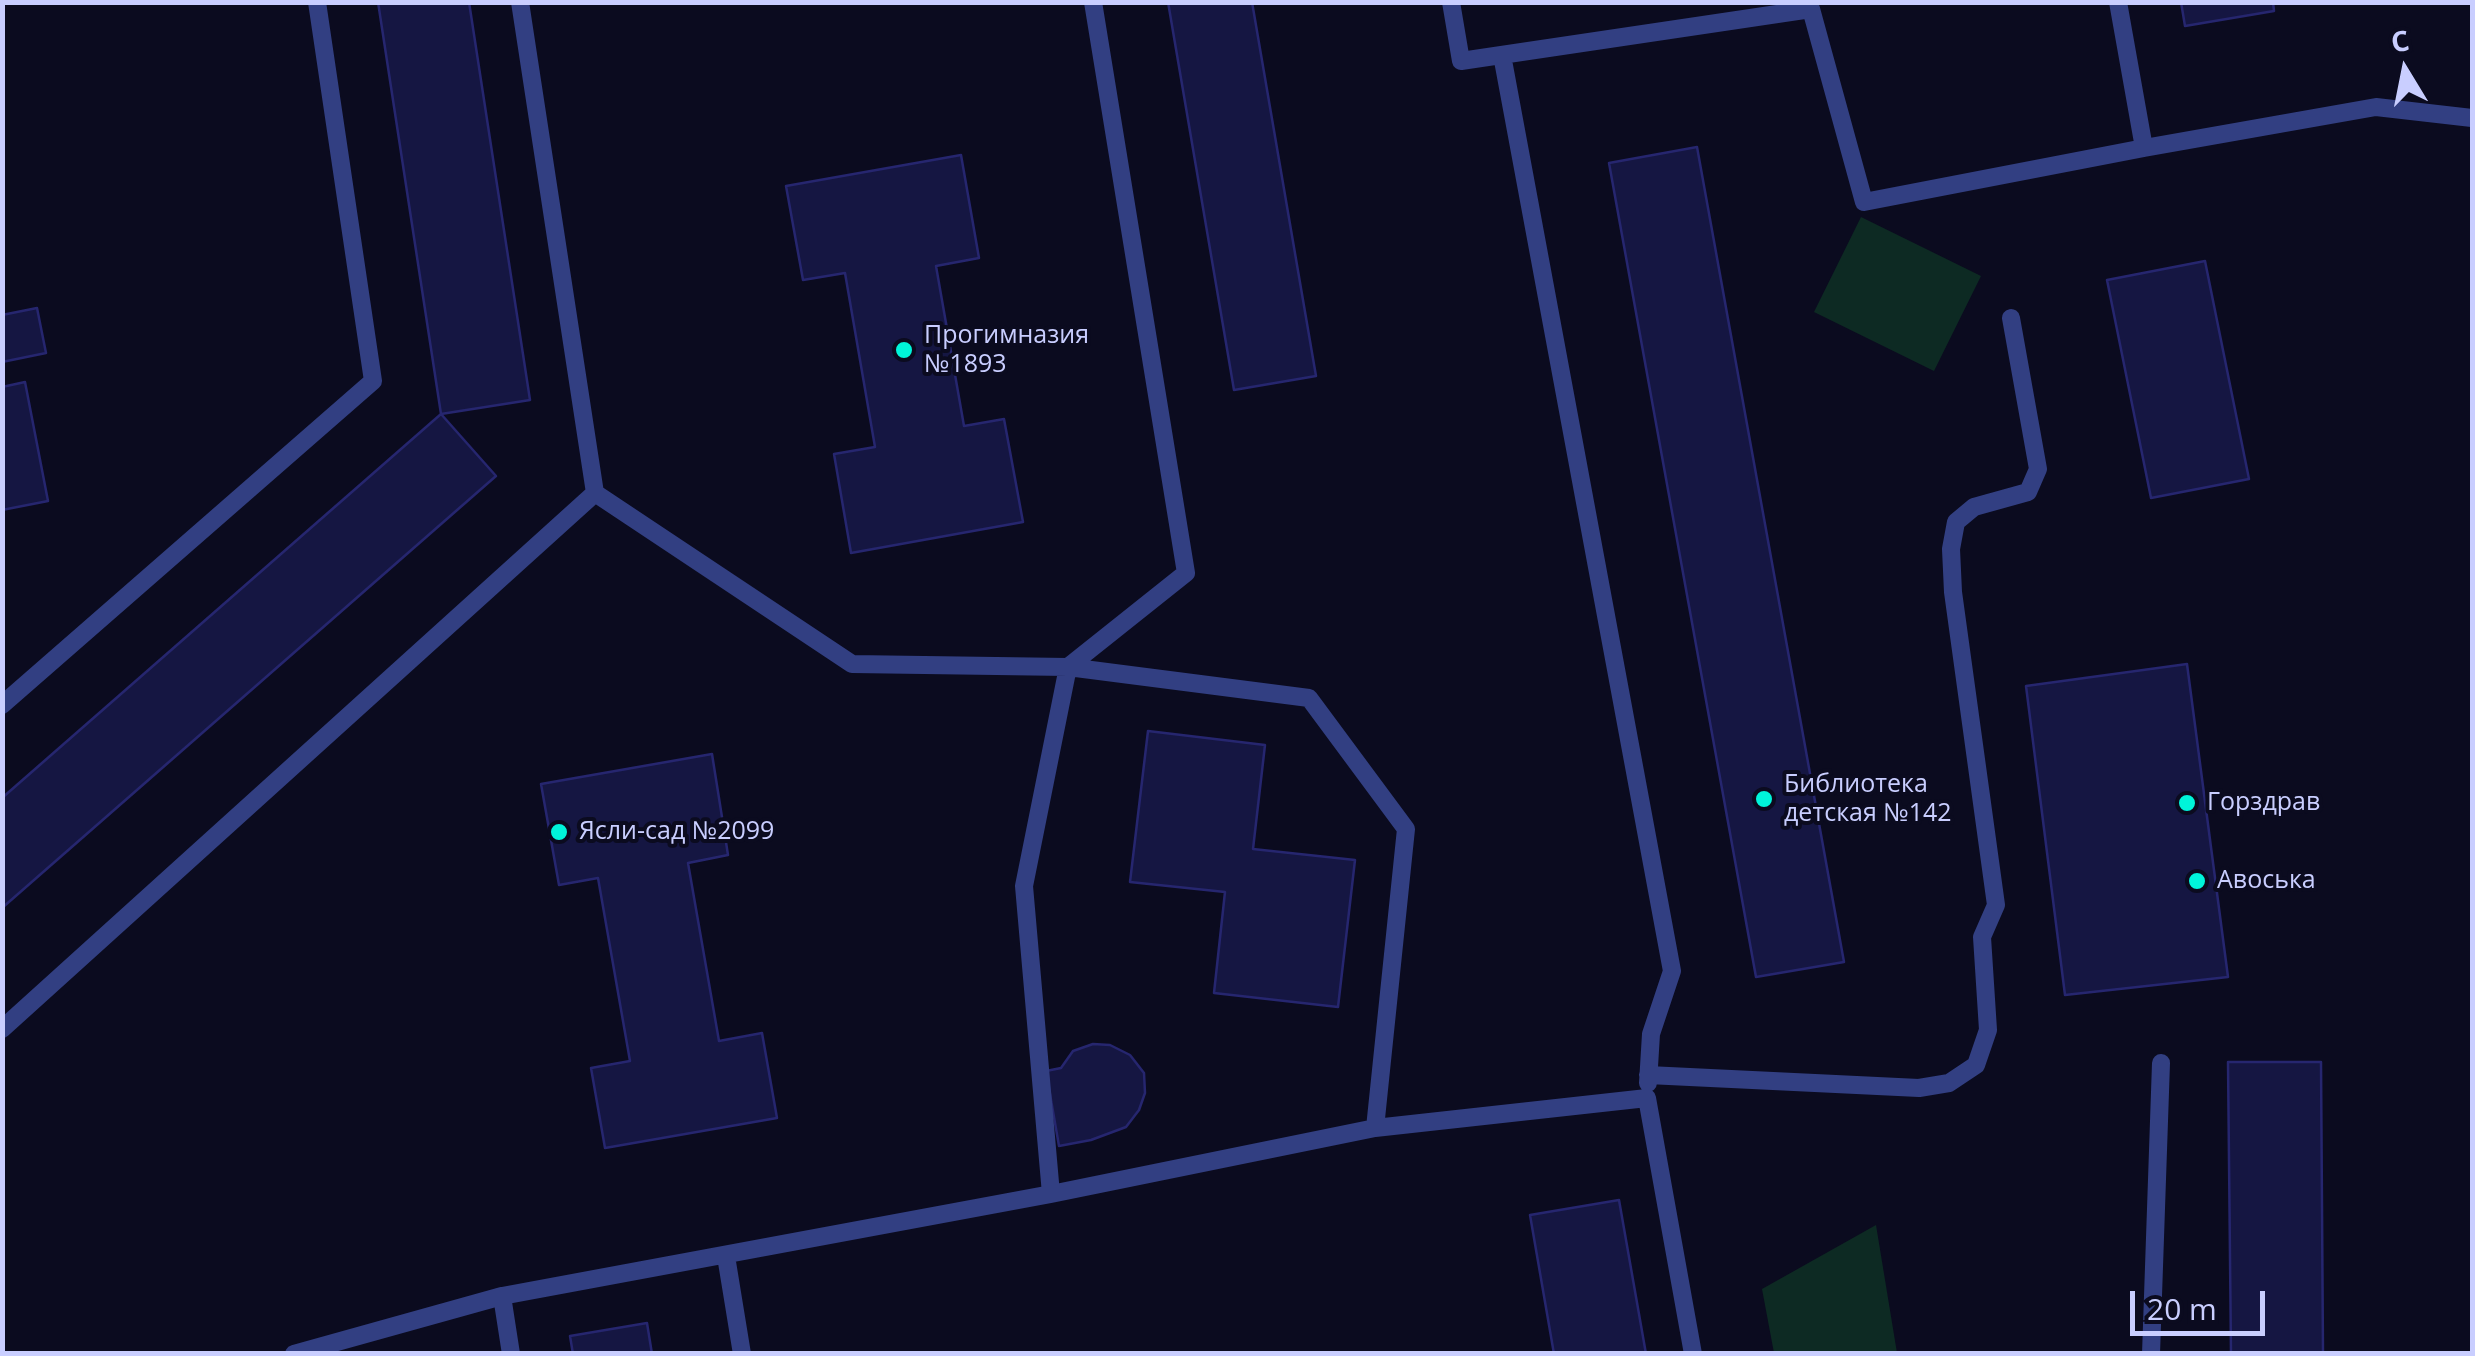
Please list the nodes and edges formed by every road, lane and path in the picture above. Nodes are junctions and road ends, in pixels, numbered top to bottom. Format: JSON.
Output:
{"nodes":[{"id":1,"x":318,"y":2,"type":"edge"},
{"id":2,"x":520,"y":2,"type":"edge"},
{"id":3,"x":1092,"y":2,"type":"edge"},
{"id":4,"x":1451,"y":2,"type":"edge"},
{"id":5,"x":2118,"y":2,"type":"edge"},
{"id":6,"x":1502,"y":55,"type":"junction"},
{"id":7,"x":2472,"y":118,"type":"edge"},
{"id":8,"x":2144,"y":148,"type":"junction"},
{"id":9,"x":2012,"y":318,"type":"dead end"},
{"id":10,"x":596,"y":493,"type":"junction"},
{"id":11,"x":1068,"y":667,"type":"junction"},
{"id":12,"x":2,"y":705,"type":"edge"},
{"id":13,"x":2,"y":1029,"type":"edge"},
{"id":14,"x":2161,"y":1063,"type":"dead end"},
{"id":15,"x":1648,"y":1074,"type":"junction"},
{"id":16,"x":1647,"y":1098,"type":"junction"},
{"id":17,"x":1376,"y":1128,"type":"junction"},
{"id":18,"x":1051,"y":1194,"type":"junction"},
{"id":19,"x":726,"y":1256,"type":"junction"},
{"id":20,"x":502,"y":1296,"type":"junction"},
{"id":21,"x":294,"y":1354,"type":"edge"},
{"id":22,"x":511,"y":1354,"type":"edge"},
{"id":23,"x":742,"y":1354,"type":"edge"},
{"id":24,"x":1693,"y":1354,"type":"edge"},
{"id":25,"x":2151,"y":1354,"type":"edge"}],
"edges":[{"from":1,"to":12,"type":"lane"},
{"from":2,"to":10,"type":"lane"},
{"from":3,"to":11,"type":"lane"},
{"from":4,"to":6,"type":"lane"},
{"from":5,"to":8,"type":"lane"},
{"from":6,"to":8,"type":"lane"},
{"from":6,"to":15,"type":"lane"},
{"from":7,"to":8,"type":"lane"},
{"from":9,"to":15,"type":"lane"},
{"from":10,"to":11,"type":"lane"},
{"from":10,"to":13,"type":"lane"},
{"from":11,"to":17,"type":"lane"},
{"from":11,"to":18,"type":"lane"},
{"from":14,"to":25,"type":"lane"},
{"from":15,"to":16,"type":"lane"},
{"from":16,"to":17,"type":"lane"},
{"from":16,"to":24,"type":"lane"},
{"from":17,"to":18,"type":"lane"},
{"from":18,"to":19,"type":"lane"},
{"from":19,"to":20,"type":"lane"},
{"from":19,"to":23,"type":"lane"},
{"from":20,"to":21,"type":"lane"},
{"from":20,"to":22,"type":"lane"}]}
